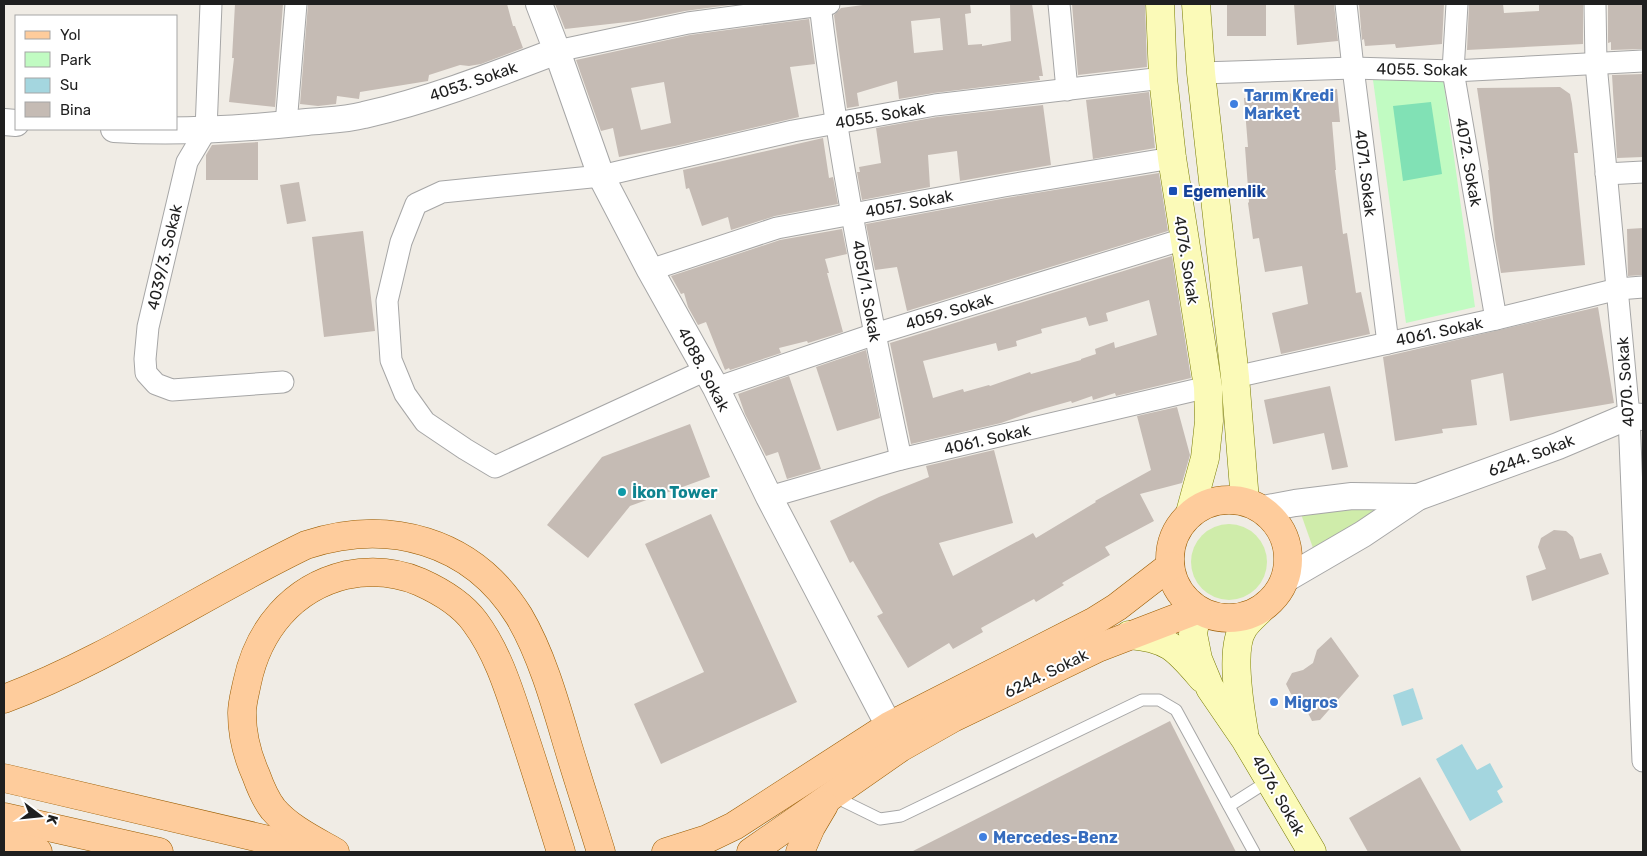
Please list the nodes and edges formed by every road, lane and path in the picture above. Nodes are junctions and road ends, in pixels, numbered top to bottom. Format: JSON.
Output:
{"nodes":[{"id":1,"x":211,"y":4,"type":"edge"},
{"id":2,"x":296,"y":4,"type":"edge"},
{"id":3,"x":539,"y":4,"type":"edge"},
{"id":4,"x":823,"y":4,"type":"edge"},
{"id":5,"x":1059,"y":4,"type":"edge"},
{"id":6,"x":1160,"y":4,"type":"edge"},
{"id":7,"x":1196,"y":4,"type":"edge"},
{"id":8,"x":1346,"y":4,"type":"edge"},
{"id":9,"x":1457,"y":4,"type":"edge"},
{"id":10,"x":1595,"y":4,"type":"edge"},
{"id":11,"x":687,"y":13,"type":"edge"},
{"id":12,"x":557,"y":50,"type":"junction"},
{"id":13,"x":1643,"y":61,"type":"edge"},
{"id":14,"x":1596,"y":64,"type":"junction"},
{"id":15,"x":1353,"y":68,"type":"junction"},
{"id":16,"x":1453,"y":71,"type":"junction"},
{"id":17,"x":1201,"y":73,"type":"junction"},
{"id":18,"x":1163,"y":78,"type":"junction"},
{"id":19,"x":1067,"y":90,"type":"junction"},
{"id":20,"x":836,"y":123,"type":"junction"},
{"id":21,"x":286,"y":124,"type":"junction"},
{"id":22,"x":129,"y":130,"type":"edge"},
{"id":23,"x":206,"y":130,"type":"junction"},
{"id":24,"x":1172,"y":158,"type":"junction"},
{"id":25,"x":1643,"y":172,"type":"edge"},
{"id":26,"x":1606,"y":174,"type":"junction"},
{"id":27,"x":600,"y":176,"type":"junction"},
{"id":28,"x":853,"y":214,"type":"junction"},
{"id":29,"x":1184,"y":238,"type":"junction"},
{"id":30,"x":650,"y":270,"type":"junction"},
{"id":31,"x":1643,"y":287,"type":"edge"},
{"id":32,"x":1618,"y":289,"type":"junction"},
{"id":33,"x":1496,"y":319,"type":"junction"},
{"id":34,"x":875,"y":334,"type":"junction"},
{"id":35,"x":1388,"y":343,"type":"junction"},
{"id":36,"x":1235,"y":377,"type":"junction"},
{"id":37,"x":711,"y":379,"type":"junction"},
{"id":38,"x":283,"y":382,"type":"dead end"},
{"id":39,"x":1208,"y":387,"type":"junction"},
{"id":40,"x":1636,"y":417,"type":"edge"},
{"id":41,"x":901,"y":459,"type":"junction"},
{"id":42,"x":768,"y":496,"type":"junction"},
{"id":43,"x":1418,"y":497,"type":"junction"},
{"id":44,"x":1254,"y":505,"type":"junction"},
{"id":45,"x":1190,"y":513,"type":"junction"},
{"id":46,"x":1170,"y":566,"type":"junction"},
{"id":47,"x":1284,"y":580,"type":"junction"},
{"id":48,"x":1198,"y":610,"type":"junction"},
{"id":49,"x":1260,"y":610,"type":"junction"},
{"id":50,"x":1129,"y":635,"type":"junction"},
{"id":51,"x":1210,"y":688,"type":"junction"},
{"id":52,"x":4,"y":699,"type":"edge"},
{"id":53,"x":894,"y":737,"type":"junction"},
{"id":54,"x":1245,"y":739,"type":"junction"},
{"id":55,"x":1643,"y":761,"type":"edge"},
{"id":56,"x":4,"y":778,"type":"edge"},
{"id":57,"x":1270,"y":780,"type":"junction"},
{"id":58,"x":4,"y":793,"type":"edge"},
{"id":59,"x":832,"y":795,"type":"junction"},
{"id":60,"x":1229,"y":806,"type":"junction"},
{"id":61,"x":4,"y":817,"type":"edge"},
{"id":62,"x":4,"y":844,"type":"edge"},
{"id":63,"x":38,"y":852,"type":"edge"},
{"id":64,"x":158,"y":852,"type":"edge"},
{"id":65,"x":247,"y":852,"type":"edge"},
{"id":66,"x":322,"y":852,"type":"edge"},
{"id":67,"x":335,"y":852,"type":"edge"},
{"id":68,"x":561,"y":852,"type":"edge"},
{"id":69,"x":601,"y":852,"type":"edge"},
{"id":70,"x":666,"y":852,"type":"edge"},
{"id":71,"x":752,"y":852,"type":"edge"},
{"id":72,"x":800,"y":852,"type":"edge"},
{"id":73,"x":1254,"y":852,"type":"edge"},
{"id":74,"x":1312,"y":852,"type":"edge"}],
"edges":[{"from":1,"to":23,"type":"street","name":"4039/3. Sokak"},
{"from":2,"to":21,"type":"street"},
{"from":3,"to":12,"type":"street","name":"4088. Sokak"},
{"from":4,"to":11,"type":"street","name":"4053. Sokak"},
{"from":4,"to":20,"type":"street","name":"4051/1. Sokak"},
{"from":5,"to":19,"type":"street"},
{"from":6,"to":18,"type":"main road","name":"4076. Sokak"},
{"from":7,"to":17,"type":"main road","name":"4076. Sokak"},
{"from":8,"to":15,"type":"street","name":"4071. Sokak"},
{"from":9,"to":16,"type":"street","name":"4072. Sokak"},
{"from":10,"to":14,"type":"street","name":"4070. Sokak"},
{"from":11,"to":12,"type":"street","name":"4053. Sokak"},
{"from":12,"to":21,"type":"street","name":"4053. Sokak"},
{"from":12,"to":27,"type":"street","name":"4088. Sokak"},
{"from":13,"to":14,"type":"street","name":"4055. Sokak"},
{"from":14,"to":16,"type":"street","name":"4055. Sokak"},
{"from":14,"to":26,"type":"street","name":"4070. Sokak"},
{"from":15,"to":16,"type":"street","name":"4055. Sokak"},
{"from":15,"to":17,"type":"street","name":"4055. Sokak"},
{"from":15,"to":35,"type":"street","name":"4071. Sokak"},
{"from":16,"to":33,"type":"street","name":"4072. Sokak"},
{"from":17,"to":36,"type":"main road","name":"4076. Sokak"},
{"from":18,"to":19,"type":"street","name":"4055. Sokak"},
{"from":18,"to":24,"type":"main road","name":"4076. Sokak"},
{"from":19,"to":20,"type":"street","name":"4055. Sokak"},
{"from":20,"to":27,"type":"street","name":"4055. Sokak"},
{"from":20,"to":28,"type":"street","name":"4051/1. Sokak"},
{"from":21,"to":23,"type":"street","name":"4053. Sokak"},
{"from":22,"to":23,"type":"street","name":"4053. Sokak"},
{"from":23,"to":38,"type":"street","name":"4039/3. Sokak"},
{"from":24,"to":28,"type":"street","name":"4057. Sokak"},
{"from":24,"to":29,"type":"main road","name":"4076. Sokak"},
{"from":25,"to":26,"type":"street"},
{"from":26,"to":32,"type":"street","name":"4070. Sokak"},
{"from":27,"to":30,"type":"street","name":"4088. Sokak"},
{"from":27,"to":37,"type":"street","name":"4055. Sokak"},
{"from":28,"to":30,"type":"street","name":"4057. Sokak"},
{"from":28,"to":34,"type":"street","name":"4051/1. Sokak"},
{"from":29,"to":34,"type":"street","name":"4059. Sokak"},
{"from":29,"to":39,"type":"main road","name":"4076. Sokak"},
{"from":30,"to":37,"type":"street","name":"4088. Sokak"},
{"from":31,"to":32,"type":"street","name":"4061. Sokak"},
{"from":32,"to":33,"type":"street","name":"4061. Sokak"},
{"from":32,"to":40,"type":"street","name":"4070. Sokak"},
{"from":33,"to":35,"type":"street","name":"4061. Sokak"},
{"from":34,"to":37,"type":"street","name":"4059. Sokak"},
{"from":34,"to":41,"type":"street","name":"4051/1. Sokak"},
{"from":35,"to":36,"type":"street","name":"4061. Sokak"},
{"from":36,"to":44,"type":"main road","name":"4076. Sokak"},
{"from":37,"to":42,"type":"street","name":"4088. Sokak"},
{"from":39,"to":41,"type":"street","name":"4061. Sokak"},
{"from":39,"to":45,"type":"main road","name":"4076. Sokak"},
{"from":40,"to":43,"type":"street","name":"6244. Sokak"},
{"from":40,"to":55,"type":"street","name":"4070. Sokak"},
{"from":41,"to":42,"type":"street","name":"4061. Sokak"},
{"from":42,"to":53,"type":"street","name":"4088. Sokak"},
{"from":43,"to":44,"type":"street","name":"6244. Sokak"},
{"from":43,"to":47,"type":"street","name":"6244. Sokak"},
{"from":44,"to":45,"type":"main road"},
{"from":44,"to":47,"type":"main road"},
{"from":45,"to":46,"type":"main road"},
{"from":46,"to":48,"type":"main road"},
{"from":46,"to":53,"type":"main road","name":"6244. Sokak"},
{"from":47,"to":49,"type":"main road"},
{"from":48,"to":49,"type":"main road"},
{"from":48,"to":50,"type":"main road","name":"6244. Sokak"},
{"from":48,"to":51,"type":"main road","name":"4076. Sokak"},
{"from":49,"to":54,"type":"main road","name":"4076. Sokak"},
{"from":50,"to":51,"type":"main road"},
{"from":50,"to":53,"type":"main road","name":"6244. Sokak"},
{"from":51,"to":54,"type":"main road","name":"4076. Sokak"},
{"from":52,"to":69,"type":"main road"},
{"from":53,"to":59,"type":"main road"},
{"from":53,"to":70,"type":"main road"},
{"from":54,"to":57,"type":"main road","name":"4076. Sokak"},
{"from":56,"to":66,"type":"main road"},
{"from":57,"to":60,"type":"lane"},
{"from":57,"to":74,"type":"main road","name":"4076. Sokak"},
{"from":58,"to":65,"type":"main road"},
{"from":59,"to":60,"type":"lane"},
{"from":59,"to":71,"type":"main road"},
{"from":59,"to":72,"type":"main road"},
{"from":60,"to":73,"type":"lane"},
{"from":61,"to":64,"type":"main road"},
{"from":62,"to":63,"type":"main road"},
{"from":67,"to":68,"type":"main road"}]}
